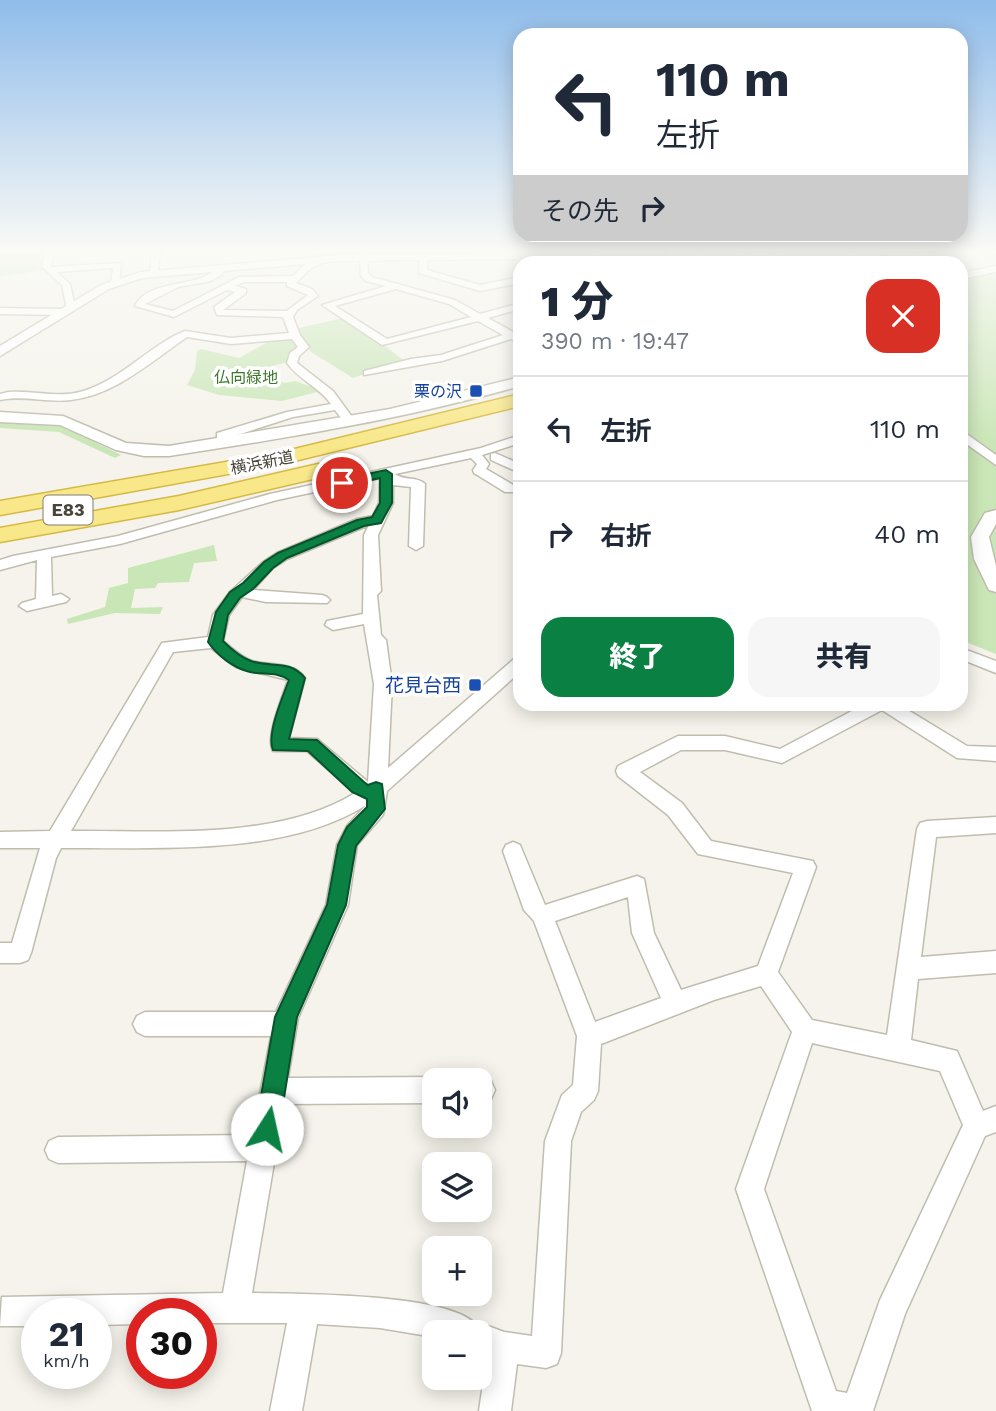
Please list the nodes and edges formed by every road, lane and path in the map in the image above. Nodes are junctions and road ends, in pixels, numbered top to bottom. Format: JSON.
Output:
{"nodes":[{"id":1,"x":55,"y":316,"type":"edge"},
{"id":2,"x":289,"y":316,"type":"edge"},
{"id":3,"x":344,"y":316,"type":"edge"},
{"id":4,"x":485,"y":316,"type":"edge"},
{"id":5,"x":481,"y":317,"type":"junction"},
{"id":6,"x":513,"y":334,"type":"edge"},
{"id":7,"x":295,"y":336,"type":"junction"},
{"id":8,"x":513,"y":337,"type":"edge"},
{"id":9,"x":3,"y":348,"type":"edge"},
{"id":10,"x":368,"y":373,"type":"dead end"},
{"id":11,"x":513,"y":383,"type":"edge"},
{"id":12,"x":0,"y":397,"type":"edge"},
{"id":13,"x":513,"y":402,"type":"edge"},
{"id":14,"x":335,"y":407,"type":"junction"},
{"id":15,"x":0,"y":417,"type":"edge"},
{"id":16,"x":513,"y":417,"type":"edge"},
{"id":17,"x":349,"y":421,"type":"junction"},
{"id":18,"x":481,"y":426,"type":"junction"},
{"id":19,"x":411,"y":428,"type":"junction"},
{"id":20,"x":968,"y":439,"type":"edge"},
{"id":21,"x":213,"y":440,"type":"junction"},
{"id":22,"x":513,"y":443,"type":"edge"},
{"id":23,"x":485,"y":453,"type":"junction"},
{"id":24,"x":996,"y":461,"type":"edge"},
{"id":25,"x":513,"y":467,"type":"edge"},
{"id":26,"x":386,"y":474,"type":"junction"},
{"id":27,"x":2,"y":489,"type":"edge"},
{"id":28,"x":510,"y":489,"type":"dead end"},
{"id":29,"x":0,"y":508,"type":"edge"},
{"id":30,"x":996,"y":515,"type":"edge"},
{"id":31,"x":377,"y":520,"type":"junction"},
{"id":32,"x":0,"y":542,"type":"edge"},
{"id":33,"x":416,"y":546,"type":"dead end"},
{"id":34,"x":44,"y":554,"type":"junction"},
{"id":35,"x":369,"y":578,"type":"dead end"},
{"id":36,"x":996,"y":586,"type":"edge"},
{"id":37,"x":239,"y":592,"type":"junction"},
{"id":38,"x":61,"y":599,"type":"dead end"},
{"id":39,"x":321,"y":600,"type":"dead end"},
{"id":40,"x":44,"y":603,"type":"junction"},
{"id":41,"x":27,"y":606,"type":"dead end"},
{"id":42,"x":372,"y":610,"type":"junction"},
{"id":43,"x":333,"y":625,"type":"dead end"},
{"id":44,"x":378,"y":640,"type":"dead end"},
{"id":45,"x":215,"y":642,"type":"junction"},
{"id":46,"x":968,"y":656,"type":"edge"},
{"id":47,"x":996,"y":667,"type":"edge"},
{"id":48,"x":513,"y":669,"type":"edge"},
{"id":49,"x":866,"y":711,"type":"edge"},
{"id":50,"x":896,"y":711,"type":"edge"},
{"id":51,"x":996,"y":754,"type":"edge"},
{"id":52,"x":373,"y":791,"type":"junction"},
{"id":53,"x":996,"y":825,"type":"edge"},
{"id":54,"x":57,"y":839,"type":"junction"},
{"id":55,"x":0,"y":840,"type":"edge"},
{"id":56,"x":513,"y":851,"type":"dead end"},
{"id":57,"x":542,"y":915,"type":"junction"},
{"id":58,"x":0,"y":953,"type":"edge"},
{"id":59,"x":996,"y":962,"type":"edge"},
{"id":60,"x":909,"y":969,"type":"junction"},
{"id":61,"x":766,"y":974,"type":"junction"},
{"id":62,"x":676,"y":1005,"type":"junction"},
{"id":63,"x":145,"y":1024,"type":"dead end"},
{"id":64,"x":285,"y":1024,"type":"junction"},
{"id":65,"x":805,"y":1030,"type":"junction"},
{"id":66,"x":589,"y":1036,"type":"junction"},
{"id":67,"x":897,"y":1049,"type":"junction"},
{"id":68,"x":422,"y":1090,"type":"edge"},
{"id":69,"x":273,"y":1091,"type":"junction"},
{"id":70,"x":986,"y":1122,"type":"edge"},
{"id":71,"x":263,"y":1148,"type":"junction"},
{"id":72,"x":58,"y":1150,"type":"dead end"},
{"id":73,"x":235,"y":1308,"type":"junction"},
{"id":74,"x":304,"y":1310,"type":"junction"},
{"id":75,"x":2,"y":1312,"type":"dead end"},
{"id":76,"x":431,"y":1320,"type":"edge"},
{"id":77,"x":492,"y":1343,"type":"edge"},
{"id":78,"x":286,"y":1411,"type":"edge"},
{"id":79,"x":495,"y":1411,"type":"edge"},
{"id":80,"x":857,"y":1411,"type":"edge"}],
"edges":[{"from":1,"to":9,"type":"street"},
{"from":2,"to":7,"type":"street"},
{"from":3,"to":5,"type":"street"},
{"from":4,"to":5,"type":"street"},
{"from":5,"to":6,"type":"street"},
{"from":7,"to":12,"type":"street"},
{"from":7,"to":14,"type":"street"},
{"from":8,"to":10,"type":"street"},
{"from":11,"to":17,"type":"street"},
{"from":13,"to":19,"type":"highway","name":"横浜新道","number":"E83"},
{"from":14,"to":17,"type":"street"},
{"from":14,"to":21,"type":"street"},
{"from":15,"to":21,"type":"street"},
{"from":16,"to":18,"type":"highway","name":"横浜新道","number":"E83"},
{"from":17,"to":21,"type":"street"},
{"from":18,"to":32,"type":"highway","name":"横浜新道","number":"E83"},
{"from":18,"to":32,"type":"highway"},
{"from":19,"to":27,"type":"highway"},
{"from":19,"to":29,"type":"highway","name":"横浜新道","number":"E83"},
{"from":20,"to":24,"type":"street"},
{"from":22,"to":23,"type":"street"},
{"from":23,"to":25,"type":"street"},
{"from":23,"to":26,"type":"street"},
{"from":23,"to":28,"type":"street"},
{"from":26,"to":31,"type":"street"},
{"from":26,"to":33,"type":"street"},
{"from":26,"to":34,"type":"street"},
{"from":30,"to":36,"type":"street"},
{"from":31,"to":37,"type":"street"},
{"from":31,"to":42,"type":"street"},
{"from":32,"to":34,"type":"street"},
{"from":34,"to":40,"type":"street"},
{"from":35,"to":42,"type":"street"},
{"from":37,"to":39,"type":"street"},
{"from":37,"to":45,"type":"street"},
{"from":38,"to":40,"type":"street"},
{"from":40,"to":41,"type":"street"},
{"from":42,"to":43,"type":"street"},
{"from":42,"to":52,"type":"street"},
{"from":44,"to":52,"type":"street"},
{"from":45,"to":52,"type":"street"},
{"from":45,"to":54,"type":"street"},
{"from":46,"to":47,"type":"street"},
{"from":48,"to":52,"type":"street"},
{"from":49,"to":61,"type":"street"},
{"from":50,"to":51,"type":"street"},
{"from":52,"to":54,"type":"street"},
{"from":52,"to":64,"type":"street"},
{"from":53,"to":60,"type":"street"},
{"from":54,"to":55,"type":"street"},
{"from":54,"to":58,"type":"street"},
{"from":56,"to":57,"type":"street"},
{"from":57,"to":62,"type":"street"},
{"from":57,"to":66,"type":"street"},
{"from":59,"to":60,"type":"street"},
{"from":60,"to":67,"type":"street"},
{"from":61,"to":62,"type":"street"},
{"from":61,"to":65,"type":"street"},
{"from":62,"to":66,"type":"street"},
{"from":63,"to":64,"type":"street"},
{"from":64,"to":69,"type":"street"},
{"from":65,"to":67,"type":"street"},
{"from":65,"to":80,"type":"street"},
{"from":66,"to":77,"type":"street"},
{"from":67,"to":70,"type":"street"},
{"from":68,"to":69,"type":"street"},
{"from":69,"to":71,"type":"street"},
{"from":70,"to":80,"type":"street"},
{"from":71,"to":72,"type":"street"},
{"from":71,"to":73,"type":"street"},
{"from":73,"to":74,"type":"street"},
{"from":73,"to":75,"type":"street"},
{"from":74,"to":76,"type":"street"},
{"from":74,"to":78,"type":"street"},
{"from":77,"to":79,"type":"street"}]}
